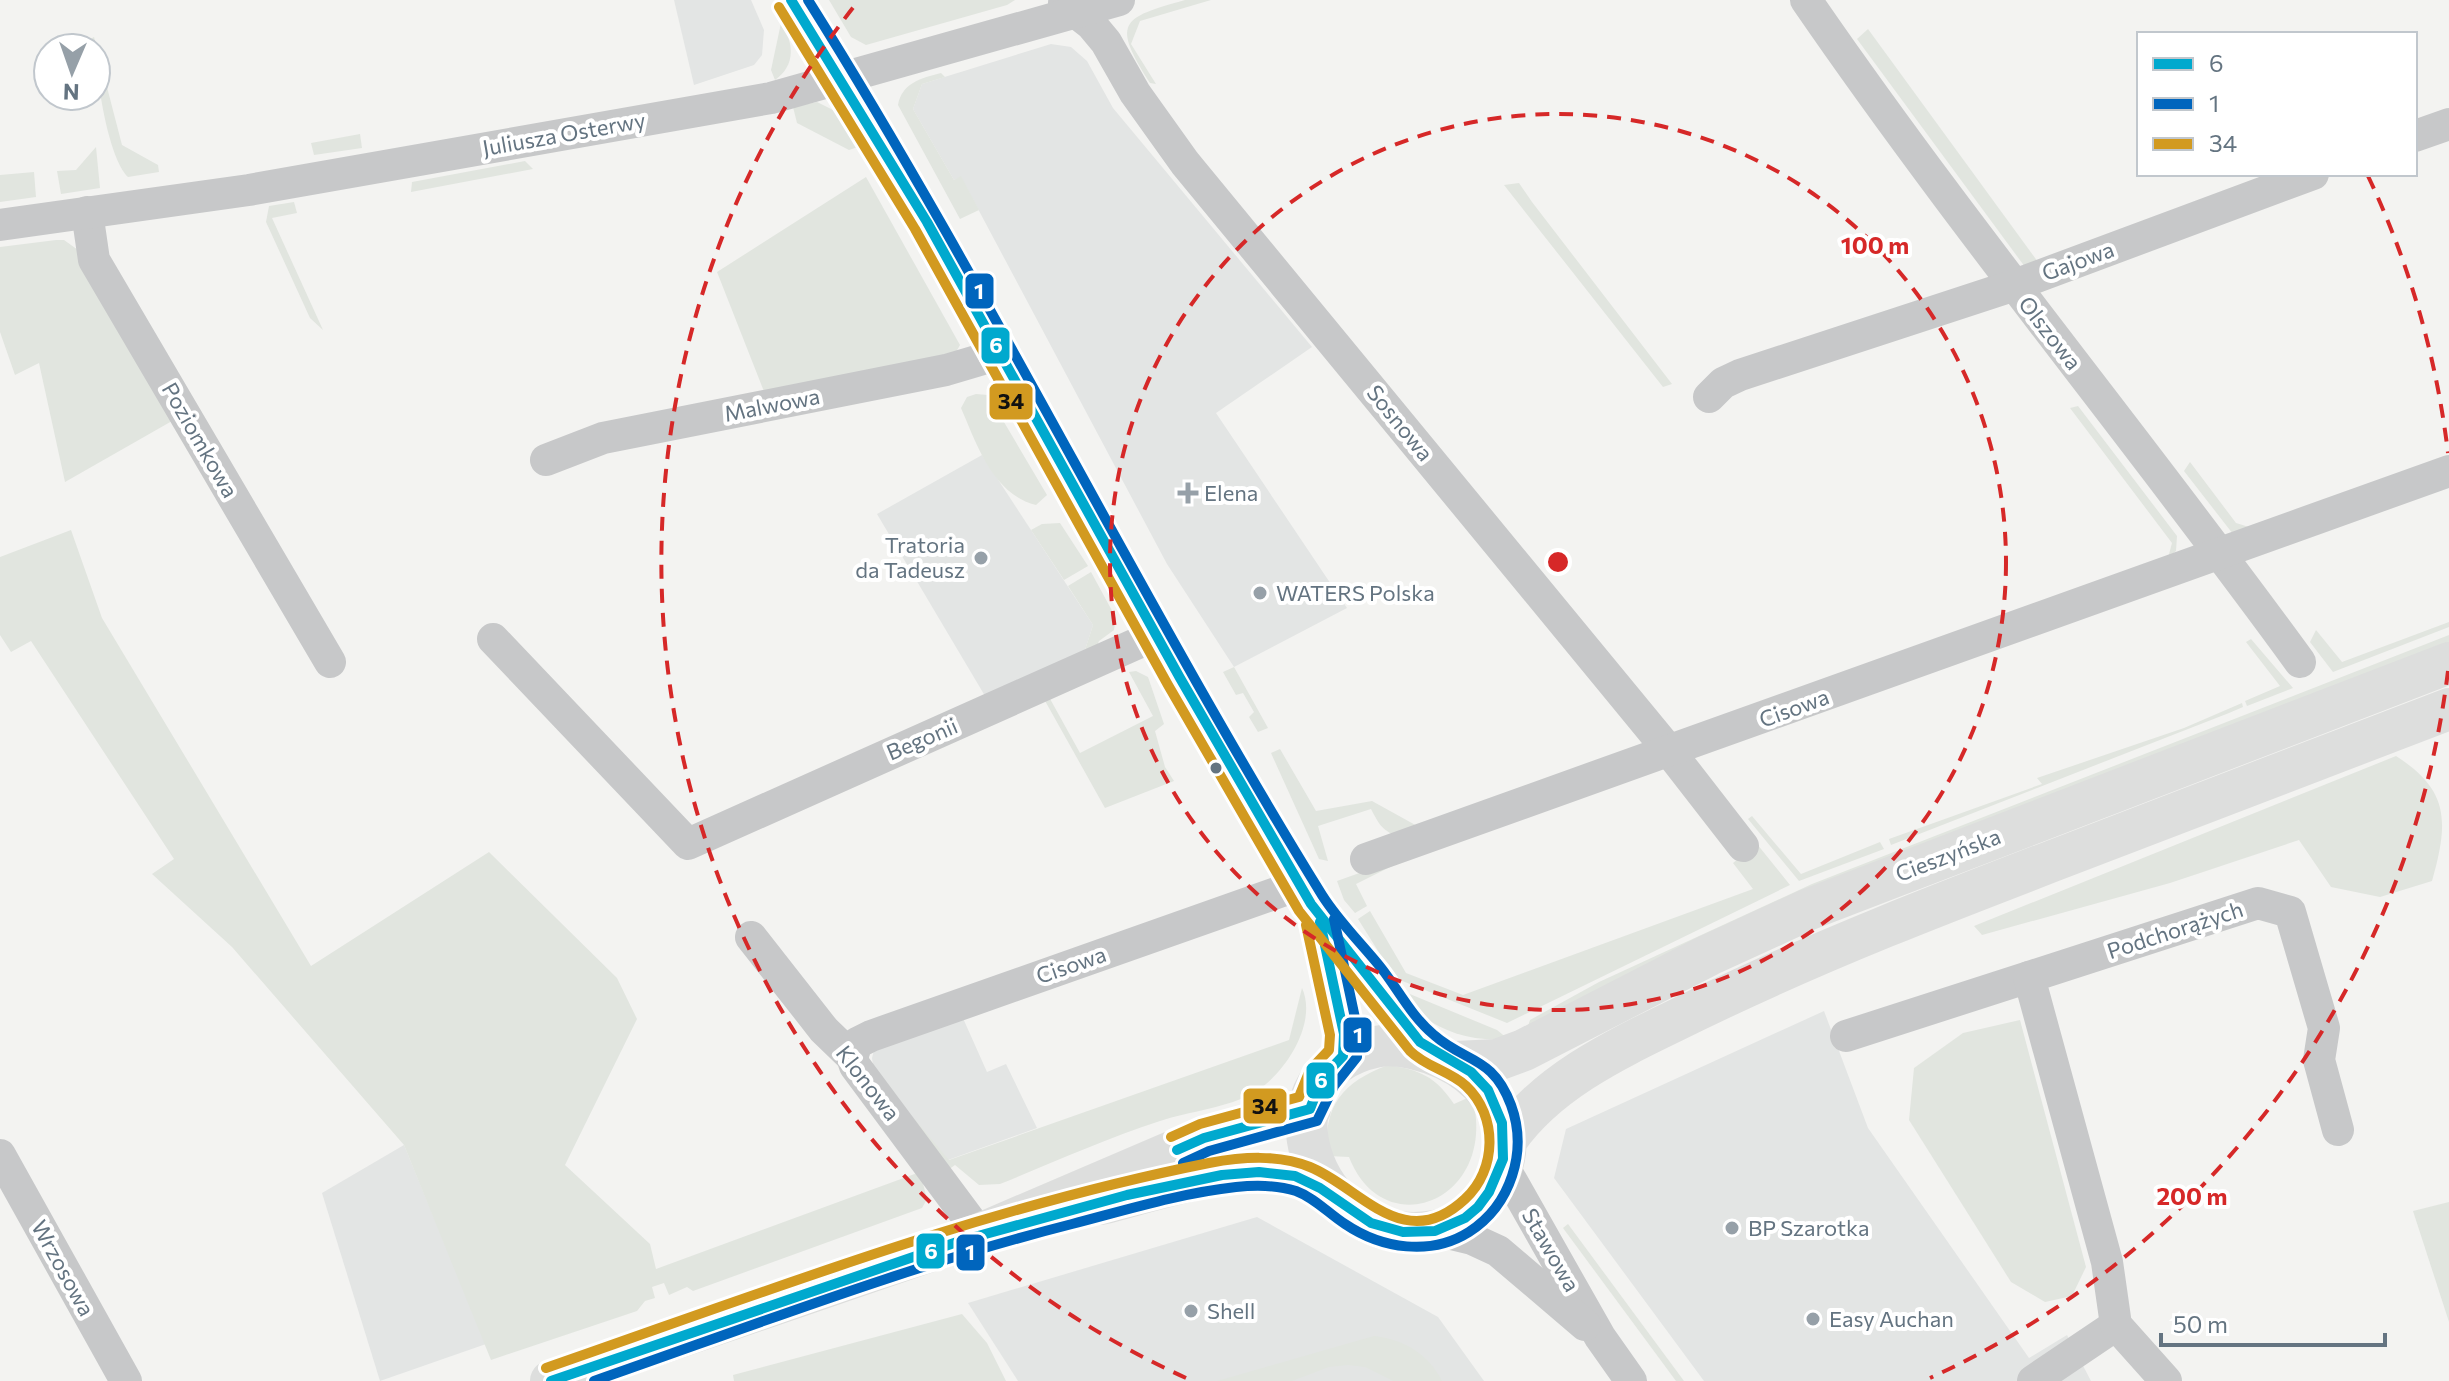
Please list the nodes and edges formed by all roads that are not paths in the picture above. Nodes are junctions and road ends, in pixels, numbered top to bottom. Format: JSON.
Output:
{"nodes":[{"id":1,"x":791,"y":0,"type":"edge"},
{"id":2,"x":1119,"y":0,"type":"edge"},
{"id":3,"x":1806,"y":0,"type":"edge"},
{"id":4,"x":1066,"y":6,"type":"edge"},
{"id":5,"x":842,"y":77,"type":"junction"},
{"id":6,"x":2449,"y":124,"type":"edge"},
{"id":7,"x":2417,"y":135,"type":"edge"},
{"id":8,"x":2308,"y":176,"type":"edge"},
{"id":9,"x":87,"y":212,"type":"junction"},
{"id":10,"x":0,"y":225,"type":"edge"},
{"id":11,"x":2012,"y":286,"type":"junction"},
{"id":12,"x":1000,"y":354,"type":"junction"},
{"id":13,"x":1709,"y":397,"type":"dead end"},
{"id":14,"x":546,"y":460,"type":"dead end"},
{"id":15,"x":2449,"y":471,"type":"edge"},
{"id":16,"x":2220,"y":552,"type":"junction"},
{"id":17,"x":1156,"y":635,"type":"junction"},
{"id":18,"x":493,"y":639,"type":"dead end"},
{"id":19,"x":330,"y":662,"type":"dead end"},
{"id":20,"x":2300,"y":662,"type":"dead end"},
{"id":21,"x":2449,"y":663,"type":"edge"},
{"id":22,"x":2448,"y":713,"type":"edge"},
{"id":23,"x":1670,"y":752,"type":"junction"},
{"id":24,"x":1743,"y":846,"type":"dead end"},
{"id":25,"x":1366,"y":859,"type":"dead end"},
{"id":26,"x":1299,"y":885,"type":"junction"},
{"id":27,"x":1319,"y":917,"type":"junction"},
{"id":28,"x":751,"y":937,"type":"dead end"},
{"id":29,"x":2029,"y":977,"type":"junction"},
{"id":30,"x":1846,"y":1036,"type":"dead end"},
{"id":31,"x":1343,"y":1056,"type":"junction"},
{"id":32,"x":852,"y":1057,"type":"junction"},
{"id":33,"x":1444,"y":1057,"type":"junction"},
{"id":34,"x":1310,"y":1109,"type":"junction"},
{"id":35,"x":2338,"y":1130,"type":"dead end"},
{"id":36,"x":1503,"y":1153,"type":"junction"},
{"id":37,"x":0,"y":1155,"type":"edge"},
{"id":38,"x":1329,"y":1192,"type":"junction"},
{"id":39,"x":1439,"y":1231,"type":"junction"},
{"id":40,"x":980,"y":1234,"type":"junction"},
{"id":41,"x":2116,"y":1325,"type":"junction"},
{"id":42,"x":1600,"y":1337,"type":"junction"},
{"id":43,"x":126,"y":1381,"type":"edge"},
{"id":44,"x":551,"y":1381,"type":"edge"},
{"id":45,"x":1631,"y":1381,"type":"edge"},
{"id":46,"x":2033,"y":1381,"type":"edge"},
{"id":47,"x":2166,"y":1381,"type":"edge"}],
"edges":[{"from":1,"to":5,"type":"street"},
{"from":2,"to":4,"type":"street","name":"Juliusza Osterwy"},
{"from":3,"to":11,"type":"street","name":"Olszowa"},
{"from":4,"to":5,"type":"street","name":"Juliusza Osterwy"},
{"from":4,"to":23,"type":"street","name":"Sosnowa"},
{"from":5,"to":9,"type":"street","name":"Juliusza Osterwy"},
{"from":5,"to":12,"type":"street"},
{"from":6,"to":7,"type":"street"},
{"from":8,"to":11,"type":"street","name":"Gajowa"},
{"from":9,"to":10,"type":"street","name":"Juliusza Osterwy"},
{"from":9,"to":19,"type":"street","name":"Poziomkowa"},
{"from":11,"to":13,"type":"street","name":"Gajowa"},
{"from":11,"to":16,"type":"street","name":"Olszowa"},
{"from":12,"to":14,"type":"street","name":"Malwowa"},
{"from":12,"to":17,"type":"street"},
{"from":15,"to":16,"type":"street"},
{"from":16,"to":20,"type":"street","name":"Olszowa"},
{"from":16,"to":23,"type":"street","name":"Cisowa"},
{"from":17,"to":18,"type":"street","name":"Begonii"},
{"from":17,"to":26,"type":"street"},
{"from":21,"to":33,"type":"main road","name":"Cieszyńska"},
{"from":22,"to":36,"type":"main road","name":"Cieszyńska"},
{"from":23,"to":24,"type":"street","name":"Sosnowa"},
{"from":23,"to":25,"type":"street","name":"Cisowa"},
{"from":26,"to":27,"type":"street"},
{"from":26,"to":32,"type":"street","name":"Cisowa"},
{"from":27,"to":31,"type":"street"},
{"from":27,"to":33,"type":"street"},
{"from":28,"to":32,"type":"street","name":"Klonowa"},
{"from":29,"to":30,"type":"street","name":"Podchorążych"},
{"from":29,"to":35,"type":"street","name":"Podchorążych"},
{"from":29,"to":41,"type":"street"},
{"from":31,"to":33,"type":"main road"},
{"from":31,"to":34,"type":"main road"},
{"from":32,"to":40,"type":"street","name":"Klonowa"},
{"from":33,"to":36,"type":"main road"},
{"from":34,"to":38,"type":"main road"},
{"from":34,"to":40,"type":"main road"},
{"from":36,"to":39,"type":"main road"},
{"from":36,"to":42,"type":"street","name":"Stawowa"},
{"from":37,"to":43,"type":"street","name":"Wrzosowa"},
{"from":38,"to":39,"type":"main road"},
{"from":38,"to":40,"type":"main road"},
{"from":39,"to":42,"type":"street","name":"Stawowa"},
{"from":40,"to":44,"type":"main road"},
{"from":41,"to":46,"type":"street"},
{"from":41,"to":47,"type":"street"},
{"from":42,"to":45,"type":"street","name":"Stawowa"}]}
